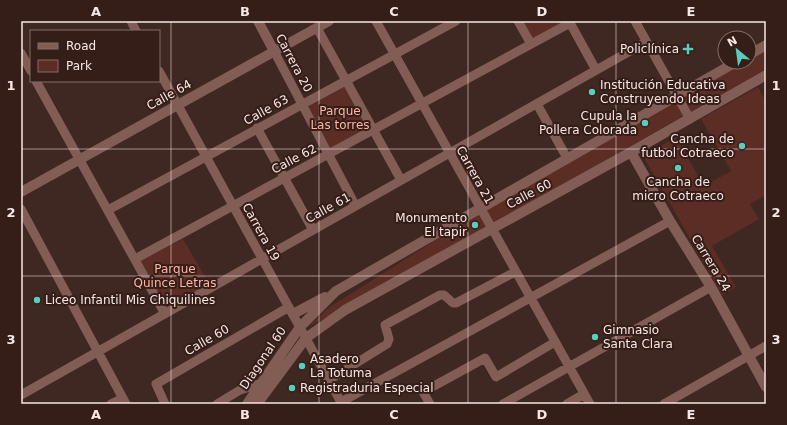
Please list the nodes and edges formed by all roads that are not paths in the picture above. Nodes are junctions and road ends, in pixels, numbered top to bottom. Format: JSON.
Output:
{"nodes":[{"id":1,"x":131,"y":21,"type":"edge"},
{"id":2,"x":258,"y":21,"type":"edge"},
{"id":3,"x":329,"y":21,"type":"edge"},
{"id":4,"x":376,"y":21,"type":"edge"},
{"id":5,"x":456,"y":21,"type":"edge"},
{"id":6,"x":518,"y":21,"type":"edge"},
{"id":7,"x":634,"y":21,"type":"edge"},
{"id":8,"x":570,"y":22,"type":"edge"},
{"id":9,"x":317,"y":28,"type":"junction"},
{"id":10,"x":136,"y":30,"type":"edge"},
{"id":11,"x":646,"y":42,"type":"junction"},
{"id":12,"x":531,"y":44,"type":"junction"},
{"id":13,"x":766,"y":45,"type":"edge"},
{"id":14,"x":757,"y":50,"type":"edge"},
{"id":15,"x":274,"y":52,"type":"junction"},
{"id":16,"x":21,"y":53,"type":"edge"},
{"id":17,"x":394,"y":54,"type":"junction"},
{"id":18,"x":30,"y":69,"type":"edge"},
{"id":19,"x":596,"y":70,"type":"junction"},
{"id":20,"x":722,"y":70,"type":"edge"},
{"id":21,"x":160,"y":73,"type":"edge"},
{"id":22,"x":766,"y":75,"type":"edge"},
{"id":23,"x":347,"y":80,"type":"junction"},
{"id":24,"x":37,"y":82,"type":"edge"},
{"id":25,"x":676,"y":96,"type":"junction"},
{"id":26,"x":302,"y":104,"type":"junction"},
{"id":27,"x":422,"y":104,"type":"junction"},
{"id":28,"x":537,"y":104,"type":"junction"},
{"id":29,"x":178,"y":105,"type":"junction"},
{"id":30,"x":690,"y":119,"type":"junction"},
{"id":31,"x":257,"y":128,"type":"junction"},
{"id":32,"x":374,"y":129,"type":"junction"},
{"id":33,"x":631,"y":152,"type":"junction"},
{"id":34,"x":449,"y":153,"type":"junction"},
{"id":35,"x":328,"y":155,"type":"junction"},
{"id":36,"x":207,"y":158,"type":"junction"},
{"id":37,"x":568,"y":158,"type":"junction"},
{"id":38,"x":80,"y":160,"type":"junction"},
{"id":39,"x":284,"y":177,"type":"junction"},
{"id":40,"x":401,"y":180,"type":"junction"},
{"id":41,"x":21,"y":192,"type":"edge"},
{"id":42,"x":353,"y":201,"type":"dead end"},
{"id":43,"x":233,"y":205,"type":"junction"},
{"id":44,"x":480,"y":208,"type":"junction"},
{"id":45,"x":21,"y":209,"type":"edge"},
{"id":46,"x":108,"y":210,"type":"junction"},
{"id":47,"x":670,"y":221,"type":"junction"},
{"id":48,"x":491,"y":229,"type":"junction"},
{"id":49,"x":313,"y":230,"type":"junction"},
{"id":50,"x":262,"y":258,"type":"junction"},
{"id":51,"x":135,"y":259,"type":"junction"},
{"id":52,"x":515,"y":272,"type":"junction"},
{"id":53,"x":711,"y":287,"type":"junction"},
{"id":54,"x":336,"y":291,"type":"junction"},
{"id":55,"x":530,"y":298,"type":"junction"},
{"id":56,"x":291,"y":311,"type":"junction"},
{"id":57,"x":165,"y":314,"type":"junction"},
{"id":58,"x":300,"y":327,"type":"junction"},
{"id":59,"x":306,"y":338,"type":"junction"},
{"id":60,"x":555,"y":342,"type":"junction"},
{"id":61,"x":766,"y":346,"type":"edge"},
{"id":62,"x":98,"y":351,"type":"junction"},
{"id":63,"x":748,"y":356,"type":"junction"},
{"id":64,"x":568,"y":366,"type":"junction"},
{"id":65,"x":329,"y":380,"type":"junction"},
{"id":66,"x":262,"y":383,"type":"junction"},
{"id":67,"x":766,"y":387,"type":"edge"},
{"id":68,"x":240,"y":390,"type":"junction"},
{"id":69,"x":21,"y":394,"type":"edge"},
{"id":70,"x":584,"y":394,"type":"junction"},
{"id":71,"x":124,"y":401,"type":"edge"},
{"id":72,"x":341,"y":403,"type":"edge"},
{"id":73,"x":111,"y":404,"type":"edge"},
{"id":74,"x":165,"y":404,"type":"edge"},
{"id":75,"x":217,"y":404,"type":"edge"},
{"id":76,"x":250,"y":404,"type":"edge"},
{"id":77,"x":430,"y":404,"type":"edge"},
{"id":78,"x":503,"y":404,"type":"edge"},
{"id":79,"x":567,"y":404,"type":"edge"},
{"id":80,"x":590,"y":404,"type":"edge"},
{"id":81,"x":664,"y":404,"type":"edge"}],
"edges":[{"from":1,"to":10,"type":"street"},
{"from":2,"to":15,"type":"street","name":"Carrera 20"},
{"from":3,"to":9,"type":"street","name":"Calle 64"},
{"from":4,"to":17,"type":"street","name":"Carrera 21"},
{"from":5,"to":17,"type":"street","name":"Calle 63"},
{"from":6,"to":12,"type":"street"},
{"from":7,"to":11,"type":"street"},
{"from":8,"to":12,"type":"street","name":"Calle 62"},
{"from":8,"to":19,"type":"street"},
{"from":9,"to":15,"type":"street","name":"Calle 64"},
{"from":9,"to":23,"type":"street"},
{"from":11,"to":19,"type":"street","name":"Calle 61"},
{"from":11,"to":25,"type":"street"},
{"from":12,"to":27,"type":"street","name":"Calle 62"},
{"from":13,"to":14,"type":"street"},
{"from":15,"to":26,"type":"street","name":"Carrera 20"},
{"from":15,"to":29,"type":"street","name":"Calle 64"},
{"from":16,"to":18,"type":"street"},
{"from":17,"to":23,"type":"street","name":"Calle 63"},
{"from":17,"to":27,"type":"street","name":"Carrera 21"},
{"from":19,"to":28,"type":"street","name":"Calle 61"},
{"from":20,"to":25,"type":"street","name":"Calle 60"},
{"from":21,"to":29,"type":"street","name":"Carrera 19"},
{"from":22,"to":30,"type":"street","name":"Calle 60"},
{"from":23,"to":26,"type":"street","name":"Calle 63"},
{"from":23,"to":32,"type":"street"},
{"from":24,"to":38,"type":"street"},
{"from":25,"to":30,"type":"street"},
{"from":25,"to":37,"type":"street","name":"Calle 60"},
{"from":26,"to":31,"type":"street","name":"Calle 63"},
{"from":26,"to":35,"type":"street","name":"Carrera 20"},
{"from":27,"to":32,"type":"street","name":"Calle 62"},
{"from":27,"to":34,"type":"street","name":"Carrera 21"},
{"from":28,"to":34,"type":"street","name":"Calle 61"},
{"from":28,"to":37,"type":"street"},
{"from":29,"to":36,"type":"street","name":"Carrera 19"},
{"from":29,"to":38,"type":"street","name":"Calle 64"},
{"from":30,"to":33,"type":"street","name":"Calle 60"},
{"from":31,"to":36,"type":"street","name":"Calle 63"},
{"from":31,"to":39,"type":"street"},
{"from":32,"to":35,"type":"street","name":"Calle 62"},
{"from":32,"to":40,"type":"street"},
{"from":33,"to":47,"type":"street","name":"Carrera 24"},
{"from":33,"to":48,"type":"street","name":"Calle 60"},
{"from":34,"to":40,"type":"street","name":"Calle 61"},
{"from":34,"to":44,"type":"street","name":"Carrera 21"},
{"from":35,"to":39,"type":"street","name":"Calle 62"},
{"from":35,"to":42,"type":"street","name":"Carrera 20"},
{"from":36,"to":43,"type":"street","name":"Carrera 19"},
{"from":36,"to":46,"type":"street","name":"Calle 63"},
{"from":37,"to":44,"type":"street","name":"Calle 60"},
{"from":38,"to":41,"type":"street","name":"Calle 64"},
{"from":38,"to":46,"type":"street"},
{"from":39,"to":43,"type":"street","name":"Calle 62"},
{"from":39,"to":49,"type":"street"},
{"from":40,"to":49,"type":"street","name":"Calle 61"},
{"from":43,"to":50,"type":"street","name":"Carrera 19"},
{"from":43,"to":51,"type":"street","name":"Calle 62"},
{"from":44,"to":48,"type":"street","name":"Carrera 21"},
{"from":44,"to":54,"type":"street","name":"Calle 60"},
{"from":45,"to":62,"type":"street"},
{"from":46,"to":51,"type":"street"},
{"from":47,"to":53,"type":"street","name":"Carrera 24"},
{"from":47,"to":55,"type":"street"},
{"from":48,"to":52,"type":"street","name":"Carrera 21"},
{"from":48,"to":59,"type":"street","name":"Calle 60"},
{"from":49,"to":50,"type":"street","name":"Calle 61"},
{"from":50,"to":56,"type":"street","name":"Carrera 19"},
{"from":50,"to":57,"type":"street","name":"Calle 61"},
{"from":51,"to":57,"type":"street"},
{"from":52,"to":55,"type":"street","name":"Carrera 21"},
{"from":52,"to":65,"type":"street"},
{"from":53,"to":63,"type":"street","name":"Carrera 24"},
{"from":53,"to":64,"type":"street"},
{"from":54,"to":56,"type":"street"},
{"from":54,"to":58,"type":"street","name":"Calle 60"},
{"from":55,"to":60,"type":"street","name":"Carrera 21"},
{"from":55,"to":72,"type":"street"},
{"from":56,"to":58,"type":"street","name":"Carrera 19"},
{"from":56,"to":74,"type":"street","name":"Calle 60"},
{"from":57,"to":62,"type":"street","name":"Calle 61"},
{"from":58,"to":59,"type":"street","name":"Carrera 19"},
{"from":58,"to":66,"type":"street","name":"Diagonal 60"},
{"from":59,"to":65,"type":"street","name":"Carrera 19"},
{"from":59,"to":76,"type":"street","name":"Diagonal 60"},
{"from":60,"to":64,"type":"street","name":"Carrera 21"},
{"from":60,"to":77,"type":"street"},
{"from":61,"to":63,"type":"street"},
{"from":62,"to":69,"type":"street","name":"Calle 61"},
{"from":62,"to":71,"type":"street"},
{"from":63,"to":67,"type":"street","name":"Carrera 24"},
{"from":63,"to":81,"type":"street"},
{"from":64,"to":70,"type":"street","name":"Carrera 21"},
{"from":64,"to":78,"type":"street"},
{"from":65,"to":72,"type":"street","name":"Carrera 19"},
{"from":66,"to":68,"type":"street"},
{"from":66,"to":76,"type":"street","name":"Diagonal 60"},
{"from":68,"to":75,"type":"street"},
{"from":68,"to":76,"type":"street"},
{"from":70,"to":79,"type":"street"},
{"from":70,"to":80,"type":"street","name":"Carrera 21"},
{"from":71,"to":73,"type":"street"}]}
